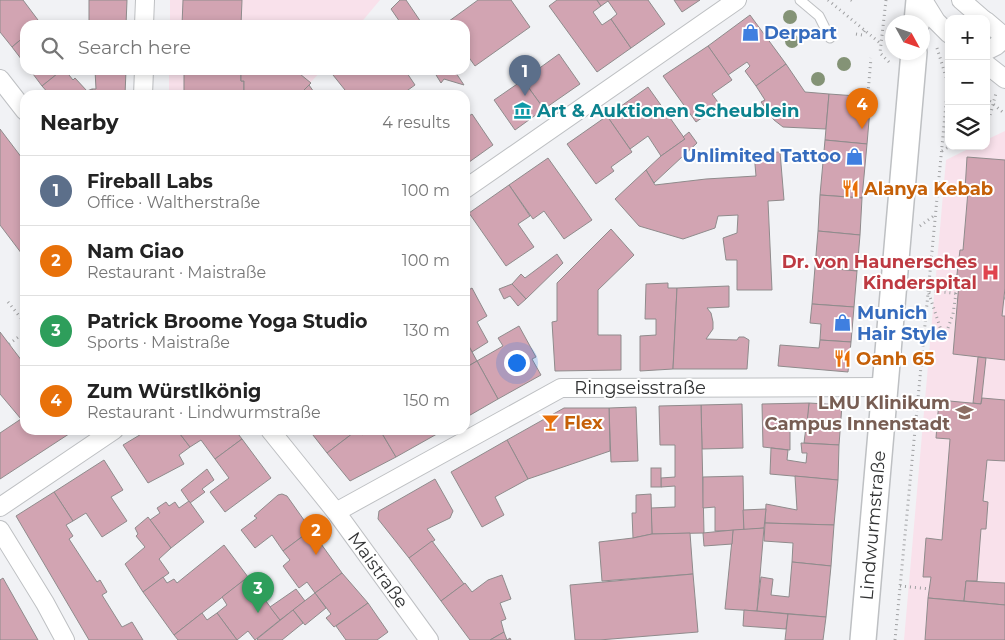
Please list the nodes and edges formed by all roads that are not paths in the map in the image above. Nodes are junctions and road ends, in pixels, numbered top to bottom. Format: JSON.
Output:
{"nodes":[{"id":1,"x":145,"y":0,"type":"edge"},
{"id":2,"x":737,"y":0,"type":"edge"},
{"id":3,"x":800,"y":0,"type":"edge"},
{"id":4,"x":919,"y":0,"type":"edge"},
{"id":5,"x":923,"y":0,"type":"edge"},
{"id":6,"x":962,"y":0,"type":"edge"},
{"id":7,"x":918,"y":15,"type":"edge"},
{"id":8,"x":979,"y":15,"type":"edge"},
{"id":9,"x":144,"y":20,"type":"edge"},
{"id":10,"x":990,"y":25,"type":"edge"},
{"id":11,"x":945,"y":30,"type":"edge"},
{"id":12,"x":830,"y":38,"type":"dead end"},
{"id":13,"x":1005,"y":38,"type":"edge"},
{"id":14,"x":990,"y":49,"type":"edge"},
{"id":15,"x":913,"y":60,"type":"edge"},
{"id":16,"x":990,"y":67,"type":"edge"},
{"id":17,"x":144,"y":75,"type":"edge"},
{"id":18,"x":0,"y":79,"type":"edge"},
{"id":19,"x":1005,"y":79,"type":"edge"},
{"id":20,"x":143,"y":90,"type":"edge"},
{"id":21,"x":20,"y":105,"type":"edge"},
{"id":22,"x":470,"y":186,"type":"edge"},
{"id":23,"x":886,"y":387,"type":"junction"},
{"id":24,"x":107,"y":435,"type":"edge"},
{"id":25,"x":274,"y":435,"type":"edge"},
{"id":26,"x":0,"y":507,"type":"edge"},
{"id":27,"x":336,"y":512,"type":"junction"},
{"id":28,"x":0,"y":530,"type":"edge"},
{"id":29,"x":65,"y":640,"type":"edge"},
{"id":30,"x":429,"y":640,"type":"edge"},
{"id":31,"x":863,"y":640,"type":"edge"}],
"edges":[{"from":1,"to":9,"type":"street"},
{"from":2,"to":22,"type":"street"},
{"from":3,"to":12,"type":"lane"},
{"from":4,"to":7,"type":"main road"},
{"from":5,"to":11,"type":"street"},
{"from":6,"to":8,"type":"street"},
{"from":10,"to":13,"type":"street"},
{"from":13,"to":14,"type":"street"},
{"from":15,"to":23,"type":"main road","name":"Lindwurmstraße"},
{"from":16,"to":19,"type":"street"},
{"from":17,"to":20,"type":"street"},
{"from":18,"to":21,"type":"street"},
{"from":23,"to":27,"type":"street","name":"Ringseisstraße"},
{"from":23,"to":31,"type":"main road","name":"Lindwurmstraße"},
{"from":24,"to":26,"type":"street"},
{"from":25,"to":27,"type":"street","name":"Maistraße"},
{"from":27,"to":30,"type":"street","name":"Maistraße"},
{"from":28,"to":29,"type":"street"}]}
